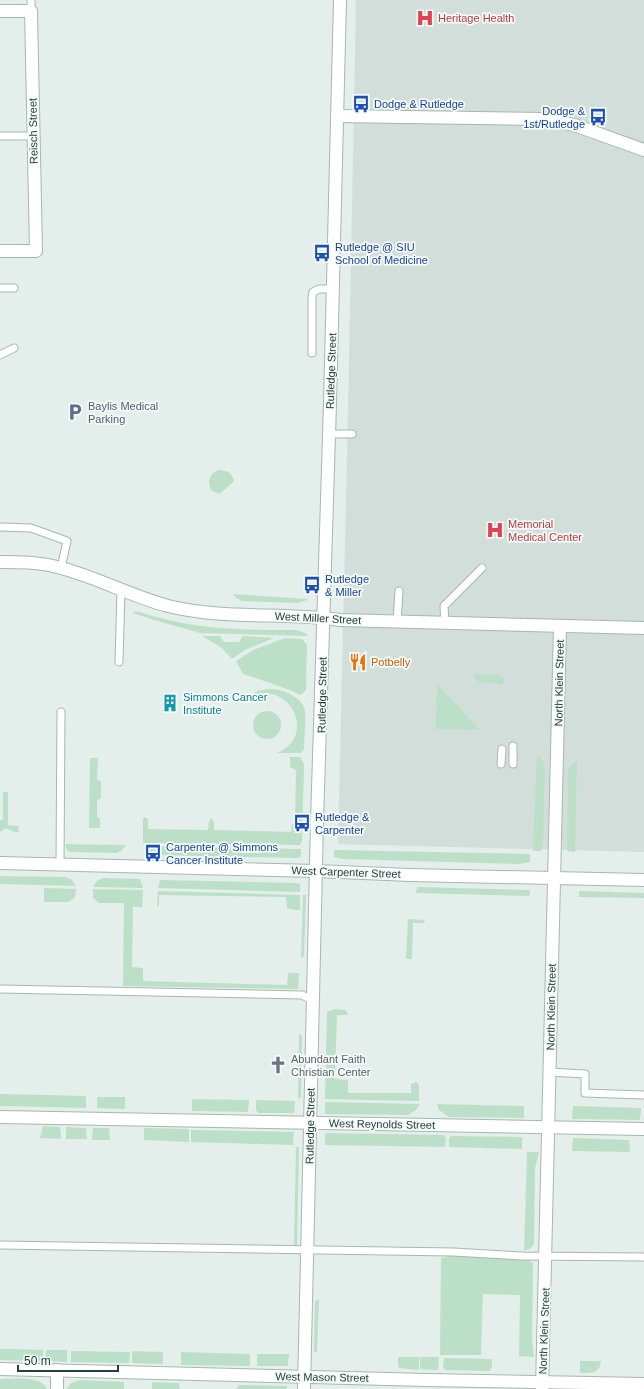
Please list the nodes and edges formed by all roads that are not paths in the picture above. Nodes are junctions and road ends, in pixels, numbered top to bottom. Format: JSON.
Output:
{"nodes":[{"id":1,"x":340,"y":0,"type":"edge"},
{"id":2,"x":31,"y":6,"type":"edge"},
{"id":3,"x":0,"y":12,"type":"edge"},
{"id":4,"x":338,"y":116,"type":"junction"},
{"id":5,"x":0,"y":136,"type":"edge"},
{"id":6,"x":33,"y":136,"type":"junction"},
{"id":7,"x":644,"y":150,"type":"edge"},
{"id":8,"x":0,"y":251,"type":"edge"},
{"id":9,"x":1,"y":286,"type":"edge"},
{"id":10,"x":14,"y":288,"type":"dead end"},
{"id":11,"x":333,"y":289,"type":"junction"},
{"id":12,"x":14,"y":348,"type":"dead end"},
{"id":13,"x":312,"y":353,"type":"dead end"},
{"id":14,"x":0,"y":355,"type":"edge"},
{"id":15,"x":329,"y":434,"type":"junction"},
{"id":16,"x":352,"y":434,"type":"dead end"},
{"id":17,"x":0,"y":527,"type":"edge"},
{"id":18,"x":0,"y":562,"type":"edge"},
{"id":19,"x":62,"y":568,"type":"junction"},
{"id":20,"x":482,"y":568,"type":"dead end"},
{"id":21,"x":120,"y":590,"type":"junction"},
{"id":22,"x":399,"y":591,"type":"dead end"},
{"id":23,"x":324,"y":618,"type":"junction"},
{"id":24,"x":397,"y":622,"type":"junction"},
{"id":25,"x":445,"y":623,"type":"junction"},
{"id":26,"x":560,"y":626,"type":"junction"},
{"id":27,"x":644,"y":628,"type":"edge"},
{"id":28,"x":119,"y":662,"type":"dead end"},
{"id":29,"x":61,"y":712,"type":"dead end"},
{"id":30,"x":513,"y":746,"type":"dead end"},
{"id":31,"x":502,"y":749,"type":"dead end"},
{"id":32,"x":501,"y":764,"type":"dead end"},
{"id":33,"x":513,"y":764,"type":"dead end"},
{"id":34,"x":0,"y":863,"type":"edge"},
{"id":35,"x":60,"y":865,"type":"junction"},
{"id":36,"x":316,"y":870,"type":"junction"},
{"id":37,"x":554,"y":878,"type":"junction"},
{"id":38,"x":644,"y":880,"type":"edge"},
{"id":39,"x":0,"y":989,"type":"edge"},
{"id":40,"x":314,"y":1001,"type":"junction"},
{"id":41,"x":549,"y":1072,"type":"junction"},
{"id":42,"x":644,"y":1095,"type":"edge"},
{"id":43,"x":0,"y":1117,"type":"edge"},
{"id":44,"x":310,"y":1123,"type":"junction"},
{"id":45,"x":549,"y":1127,"type":"junction"},
{"id":46,"x":644,"y":1130,"type":"edge"},
{"id":47,"x":0,"y":1245,"type":"edge"},
{"id":48,"x":307,"y":1250,"type":"junction"},
{"id":49,"x":546,"y":1255,"type":"junction"},
{"id":50,"x":644,"y":1257,"type":"edge"},
{"id":51,"x":0,"y":1369,"type":"edge"},
{"id":52,"x":57,"y":1370,"type":"junction"},
{"id":53,"x":304,"y":1377,"type":"junction"},
{"id":54,"x":644,"y":1384,"type":"edge"},
{"id":55,"x":543,"y":1385,"type":"edge"},
{"id":56,"x":57,"y":1389,"type":"edge"},
{"id":57,"x":304,"y":1389,"type":"edge"}],
"edges":[{"from":1,"to":4,"type":"street","name":"Rutledge Street"},
{"from":2,"to":3,"type":"street"},
{"from":2,"to":6,"type":"street","name":"Reisch Street"},
{"from":4,"to":7,"type":"street"},
{"from":4,"to":11,"type":"street","name":"Rutledge Street"},
{"from":5,"to":6,"type":"lane"},
{"from":6,"to":8,"type":"street","name":"Reisch Street"},
{"from":9,"to":10,"type":"lane"},
{"from":11,"to":13,"type":"lane"},
{"from":11,"to":15,"type":"street","name":"Rutledge Street"},
{"from":12,"to":14,"type":"lane"},
{"from":15,"to":16,"type":"lane"},
{"from":15,"to":23,"type":"street","name":"Rutledge Street"},
{"from":17,"to":19,"type":"lane"},
{"from":18,"to":19,"type":"street","name":"West Miller Street"},
{"from":19,"to":21,"type":"street","name":"West Miller Street"},
{"from":20,"to":25,"type":"lane"},
{"from":21,"to":23,"type":"street","name":"West Miller Street"},
{"from":21,"to":28,"type":"lane"},
{"from":22,"to":24,"type":"lane"},
{"from":23,"to":24,"type":"street","name":"West Miller Street"},
{"from":23,"to":36,"type":"street","name":"Rutledge Street"},
{"from":24,"to":25,"type":"street","name":"West Miller Street"},
{"from":25,"to":26,"type":"street","name":"West Miller Street"},
{"from":26,"to":27,"type":"street","name":"West Miller Street"},
{"from":26,"to":37,"type":"street","name":"North Klein Street"},
{"from":29,"to":35,"type":"lane"},
{"from":30,"to":33,"type":"lane"},
{"from":31,"to":32,"type":"lane"},
{"from":34,"to":35,"type":"street","name":"West Carpenter Street"},
{"from":35,"to":36,"type":"street","name":"West Carpenter Street"},
{"from":36,"to":37,"type":"street","name":"West Carpenter Street"},
{"from":36,"to":40,"type":"street","name":"Rutledge Street"},
{"from":37,"to":38,"type":"street","name":"West Carpenter Street"},
{"from":37,"to":41,"type":"street","name":"North Klein Street"},
{"from":39,"to":40,"type":"lane"},
{"from":40,"to":44,"type":"street","name":"Rutledge Street"},
{"from":41,"to":42,"type":"lane"},
{"from":41,"to":45,"type":"street","name":"North Klein Street"},
{"from":43,"to":44,"type":"street","name":"West Reynolds Street"},
{"from":44,"to":45,"type":"street","name":"West Reynolds Street"},
{"from":44,"to":48,"type":"street","name":"Rutledge Street"},
{"from":45,"to":46,"type":"street","name":"West Reynolds Street"},
{"from":45,"to":49,"type":"street","name":"North Klein Street"},
{"from":47,"to":48,"type":"lane"},
{"from":48,"to":49,"type":"lane"},
{"from":48,"to":53,"type":"street","name":"Rutledge Street"},
{"from":49,"to":50,"type":"lane"},
{"from":49,"to":55,"type":"street","name":"North Klein Street"},
{"from":51,"to":52,"type":"street","name":"West Mason Street"},
{"from":52,"to":53,"type":"street","name":"West Mason Street"},
{"from":52,"to":56,"type":"street"},
{"from":53,"to":55,"type":"street","name":"West Mason Street"},
{"from":53,"to":57,"type":"street","name":"Rutledge Street"},
{"from":54,"to":55,"type":"street","name":"West Mason Street"}]}
